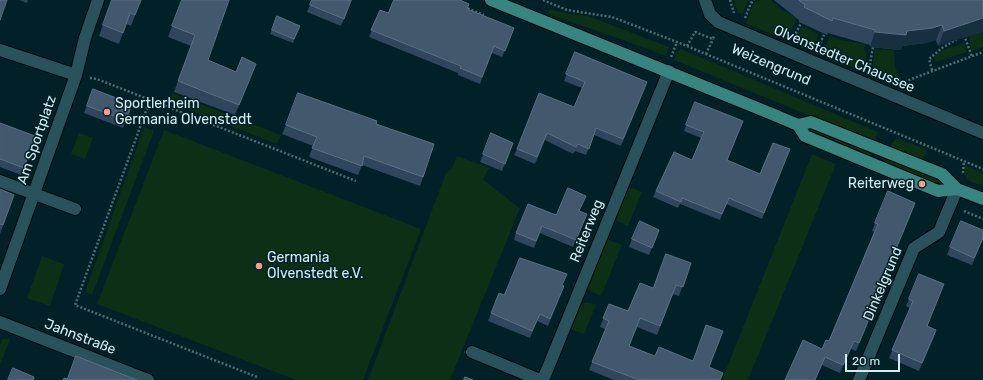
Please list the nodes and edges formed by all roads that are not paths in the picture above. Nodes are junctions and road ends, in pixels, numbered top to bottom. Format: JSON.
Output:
{"nodes":[{"id":1,"x":98,"y":0,"type":"edge"},
{"id":2,"x":490,"y":0,"type":"edge"},
{"id":3,"x":705,"y":0,"type":"edge"},
{"id":4,"x":0,"y":50,"type":"edge"},
{"id":5,"x":670,"y":66,"type":"junction"},
{"id":6,"x":76,"y":75,"type":"junction"},
{"id":7,"x":798,"y":125,"type":"junction"},
{"id":8,"x":983,"y":134,"type":"edge"},
{"id":9,"x":0,"y":181,"type":"edge"},
{"id":10,"x":957,"y":189,"type":"junction"},
{"id":11,"x":34,"y":194,"type":"junction"},
{"id":12,"x":983,"y":199,"type":"edge"},
{"id":13,"x":75,"y":209,"type":"dead end"},
{"id":14,"x":0,"y":289,"type":"edge"},
{"id":15,"x":0,"y":322,"type":"edge"},
{"id":16,"x":472,"y":352,"type":"dead end"},
{"id":17,"x":148,"y":380,"type":"edge"},
{"id":18,"x":541,"y":380,"type":"edge"},
{"id":19,"x":859,"y":380,"type":"edge"}],
"edges":[{"from":1,"to":6,"type":"street","name":"Am Sportplatz"},
{"from":2,"to":5,"type":"main road"},
{"from":3,"to":8,"type":"street","name":"Olvenstedter Chaussee"},
{"from":4,"to":6,"type":"street"},
{"from":5,"to":7,"type":"main road"},
{"from":5,"to":18,"type":"street","name":"Reiterweg"},
{"from":6,"to":11,"type":"street","name":"Am Sportplatz"},
{"from":7,"to":10,"type":"main road"},
{"from":7,"to":10,"type":"main road"},
{"from":9,"to":11,"type":"street"},
{"from":10,"to":12,"type":"main road"},
{"from":10,"to":19,"type":"street","name":"Dinkelgrund"},
{"from":11,"to":13,"type":"street"},
{"from":11,"to":14,"type":"street","name":"Am Sportplatz"},
{"from":15,"to":17,"type":"street","name":"Jahnstraße"},
{"from":16,"to":18,"type":"street","name":"Reiterweg"}]}
